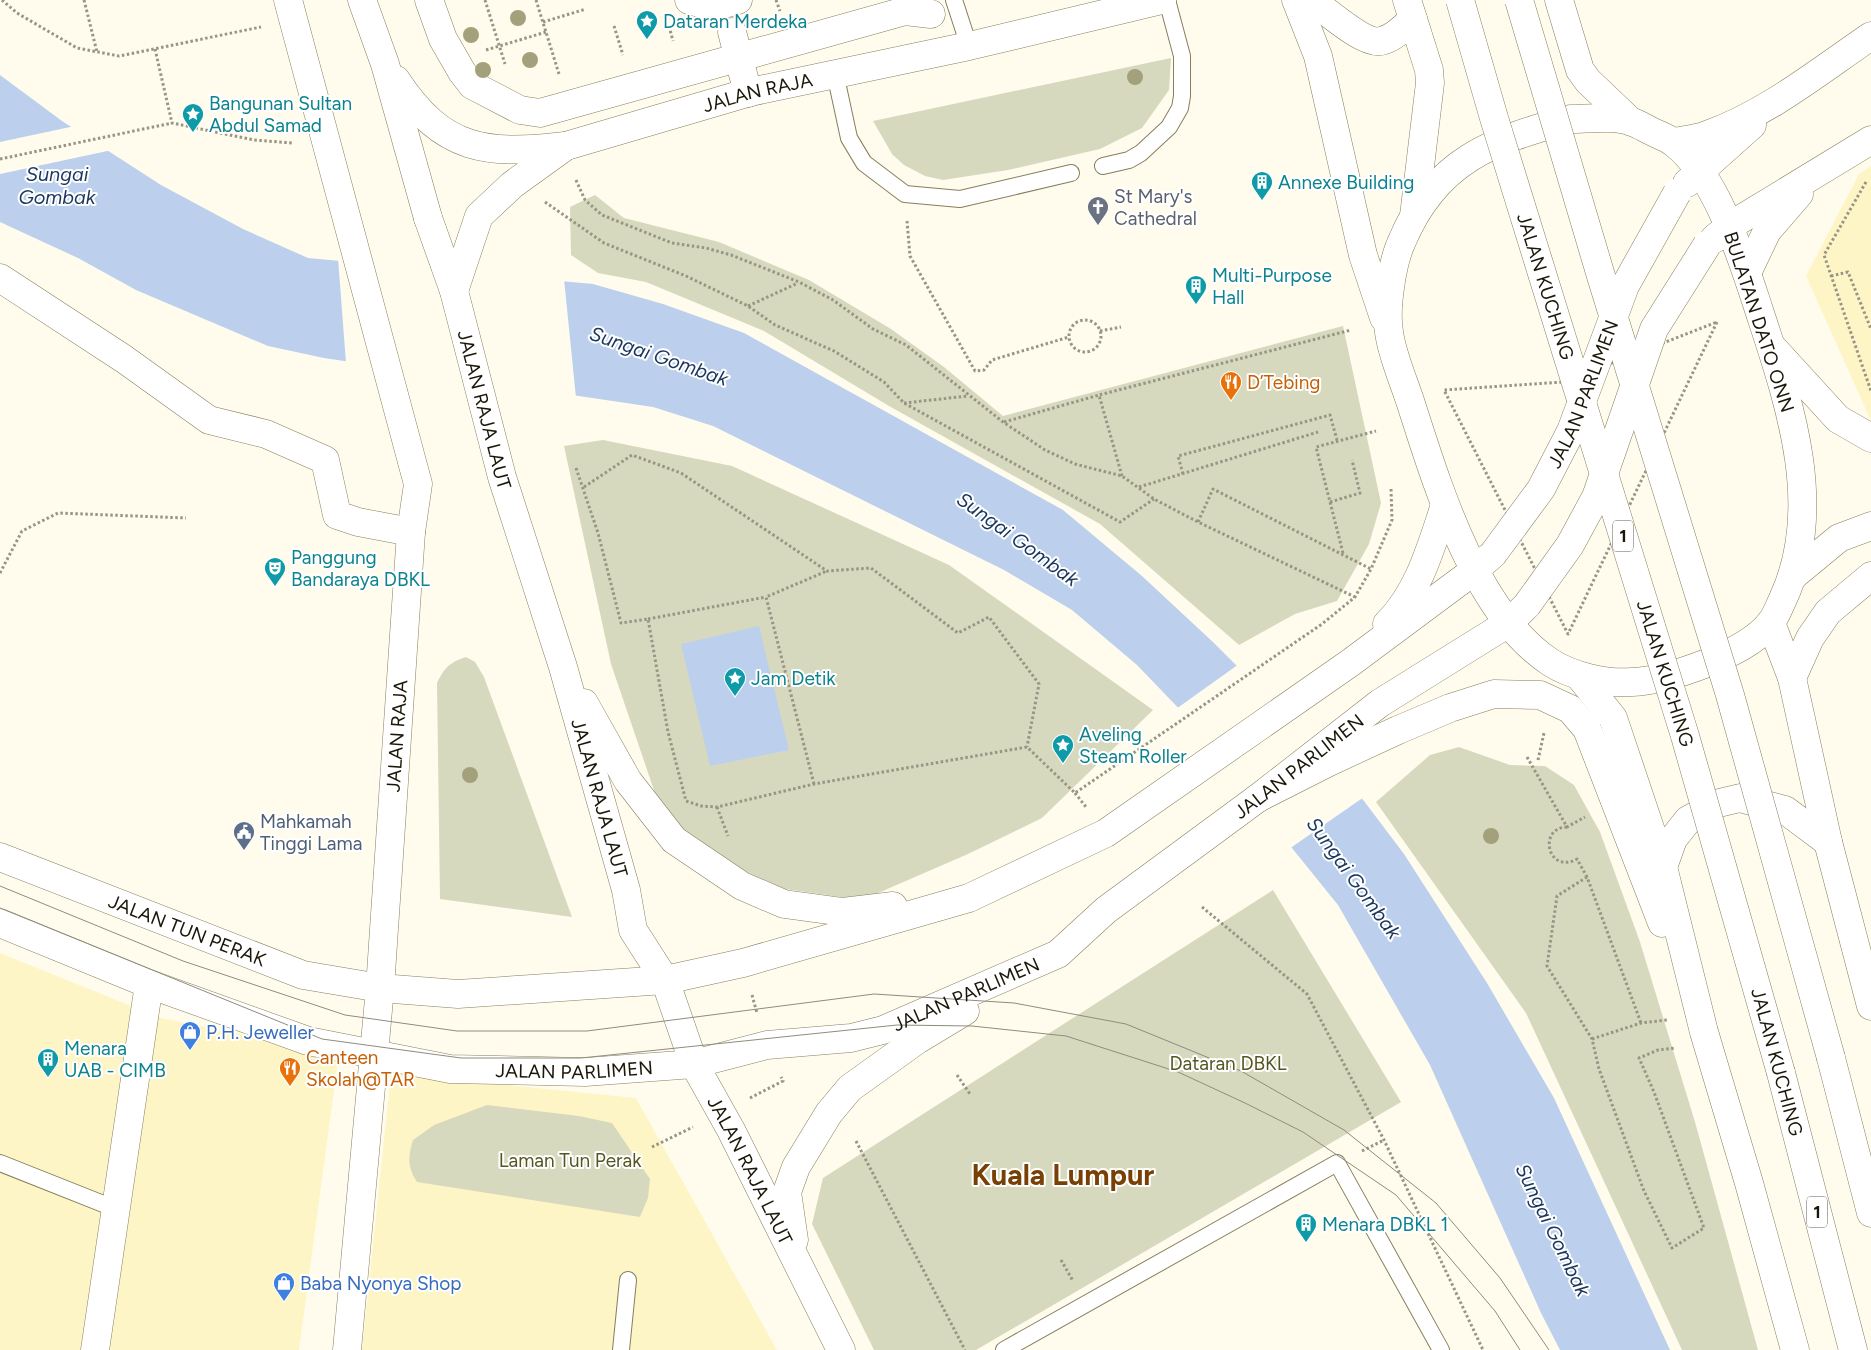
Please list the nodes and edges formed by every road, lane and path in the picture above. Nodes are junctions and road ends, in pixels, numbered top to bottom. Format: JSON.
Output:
{"nodes":[{"id":1,"x":2,"y":0,"type":"edge"},
{"id":2,"x":84,"y":0,"type":"edge"},
{"id":3,"x":288,"y":0,"type":"edge"},
{"id":4,"x":362,"y":0,"type":"edge"},
{"id":5,"x":429,"y":0,"type":"edge"},
{"id":6,"x":485,"y":0,"type":"edge"},
{"id":7,"x":536,"y":0,"type":"edge"},
{"id":8,"x":689,"y":0,"type":"edge"},
{"id":9,"x":738,"y":0,"type":"edge"},
{"id":10,"x":776,"y":0,"type":"edge"},
{"id":11,"x":954,"y":0,"type":"edge"},
{"id":12,"x":1162,"y":0,"type":"edge"},
{"id":13,"x":1167,"y":0,"type":"edge"},
{"id":14,"x":1296,"y":0,"type":"edge"},
{"id":15,"x":1311,"y":0,"type":"edge"},
{"id":16,"x":1460,"y":0,"type":"edge"},
{"id":17,"x":1519,"y":0,"type":"edge"},
{"id":18,"x":1559,"y":0,"type":"edge"},
{"id":19,"x":778,"y":4,"type":"dead end"},
{"id":20,"x":903,"y":6,"type":"edge"},
{"id":21,"x":1098,"y":7,"type":"edge"},
{"id":22,"x":586,"y":9,"type":"dead end"},
{"id":23,"x":1410,"y":10,"type":"edge"},
{"id":24,"x":931,"y":14,"type":"dead end"},
{"id":25,"x":543,"y":22,"type":"junction"},
{"id":26,"x":267,"y":26,"type":"dead end"},
{"id":27,"x":614,"y":26,"type":"dead end"},
{"id":28,"x":546,"y":32,"type":"junction"},
{"id":29,"x":1871,"y":36,"type":"edge"},
{"id":30,"x":735,"y":44,"type":"junction"},
{"id":31,"x":499,"y":46,"type":"junction"},
{"id":32,"x":969,"y":46,"type":"junction"},
{"id":33,"x":620,"y":48,"type":"dead end"},
{"id":34,"x":155,"y":49,"type":"junction"},
{"id":35,"x":97,"y":52,"type":"junction"},
{"id":36,"x":454,"y":59,"type":"junction"},
{"id":37,"x":385,"y":64,"type":"junction"},
{"id":38,"x":835,"y":73,"type":"junction"},
{"id":39,"x":562,"y":82,"type":"dead end"},
{"id":40,"x":748,"y":93,"type":"junction"},
{"id":41,"x":1784,"y":97,"type":"junction"},
{"id":42,"x":520,"y":110,"type":"junction"},
{"id":43,"x":1629,"y":120,"type":"junction"},
{"id":44,"x":170,"y":123,"type":"junction"},
{"id":45,"x":1871,"y":140,"type":"edge"},
{"id":46,"x":1673,"y":142,"type":"junction"},
{"id":47,"x":300,"y":144,"type":"dead end"},
{"id":48,"x":566,"y":146,"type":"junction"},
{"id":49,"x":0,"y":159,"type":"edge"},
{"id":50,"x":1103,"y":166,"type":"dead end"},
{"id":51,"x":1700,"y":170,"type":"junction"},
{"id":52,"x":1824,"y":171,"type":"junction"},
{"id":53,"x":1071,"y":173,"type":"dead end"},
{"id":54,"x":1868,"y":179,"type":"dead end"},
{"id":55,"x":905,"y":194,"type":"junction"},
{"id":56,"x":545,"y":202,"type":"dead end"},
{"id":57,"x":1414,"y":216,"type":"junction"},
{"id":58,"x":428,"y":218,"type":"joint"},
{"id":59,"x":1728,"y":227,"type":"junction"},
{"id":60,"x":1747,"y":274,"type":"junction"},
{"id":61,"x":1831,"y":276,"type":"junction"},
{"id":62,"x":0,"y":278,"type":"edge"},
{"id":63,"x":799,"y":282,"type":"junction"},
{"id":64,"x":454,"y":291,"type":"junction"},
{"id":65,"x":748,"y":306,"type":"junction"},
{"id":66,"x":1121,"y":326,"type":"dead end"},
{"id":67,"x":1871,"y":329,"type":"edge"},
{"id":68,"x":1351,"y":330,"type":"dead end"},
{"id":69,"x":1100,"y":331,"type":"junction"},
{"id":70,"x":1388,"y":332,"type":"junction"},
{"id":71,"x":1069,"y":337,"type":"junction"},
{"id":72,"x":1771,"y":345,"type":"junction"},
{"id":73,"x":1871,"y":391,"type":"edge"},
{"id":74,"x":1099,"y":395,"type":"junction"},
{"id":75,"x":968,"y":396,"type":"junction"},
{"id":76,"x":904,"y":403,"type":"junction"},
{"id":77,"x":1003,"y":422,"type":"junction"},
{"id":78,"x":1376,"y":431,"type":"dead end"},
{"id":79,"x":1318,"y":432,"type":"dead end"},
{"id":80,"x":1871,"y":438,"type":"edge"},
{"id":81,"x":1336,"y":440,"type":"junction"},
{"id":82,"x":1352,"y":460,"type":"dead end"},
{"id":83,"x":576,"y":468,"type":"dead end"},
{"id":84,"x":1183,"y":474,"type":"junction"},
{"id":85,"x":1122,"y":476,"type":"junction"},
{"id":86,"x":584,"y":487,"type":"junction"},
{"id":87,"x":1139,"y":488,"type":"junction"},
{"id":88,"x":1391,"y":489,"type":"dead end"},
{"id":89,"x":1154,"y":499,"type":"junction"},
{"id":90,"x":1330,"y":502,"type":"junction"},
{"id":91,"x":1445,"y":505,"type":"junction"},
{"id":92,"x":186,"y":518,"type":"dead end"},
{"id":93,"x":1198,"y":522,"type":"junction"},
{"id":94,"x":1871,"y":526,"type":"edge"},
{"id":95,"x":411,"y":532,"type":"junction"},
{"id":96,"x":1343,"y":553,"type":"junction"},
{"id":97,"x":1484,"y":562,"type":"junction"},
{"id":98,"x":1371,"y":569,"type":"junction"},
{"id":99,"x":827,"y":571,"type":"junction"},
{"id":100,"x":0,"y":573,"type":"edge"},
{"id":101,"x":1794,"y":576,"type":"junction"},
{"id":102,"x":1871,"y":576,"type":"edge"},
{"id":103,"x":766,"y":597,"type":"junction"},
{"id":104,"x":1355,"y":597,"type":"junction"},
{"id":105,"x":1518,"y":613,"type":"junction"},
{"id":106,"x":648,"y":618,"type":"junction"},
{"id":107,"x":1771,"y":623,"type":"junction"},
{"id":108,"x":1528,"y":644,"type":"junction"},
{"id":109,"x":1463,"y":652,"type":"junction"},
{"id":110,"x":1350,"y":663,"type":"junction"},
{"id":111,"x":563,"y":667,"type":"junction"},
{"id":112,"x":1580,"y":677,"type":"junction"},
{"id":113,"x":1792,"y":678,"type":"junction"},
{"id":114,"x":1545,"y":730,"type":"dead end"},
{"id":115,"x":1027,"y":747,"type":"junction"},
{"id":116,"x":1527,"y":757,"type":"dead end"},
{"id":117,"x":1538,"y":760,"type":"dead end"},
{"id":118,"x":814,"y":784,"type":"junction"},
{"id":119,"x":1258,"y":798,"type":"junction"},
{"id":120,"x":1589,"y":815,"type":"dead end"},
{"id":121,"x":1567,"y":827,"type":"junction"},
{"id":122,"x":1828,"y":842,"type":"junction"},
{"id":123,"x":0,"y":857,"type":"edge"},
{"id":124,"x":1663,"y":868,"type":"junction"},
{"id":125,"x":1586,"y":877,"type":"junction"},
{"id":126,"x":969,"y":898,"type":"junction"},
{"id":127,"x":1202,"y":907,"type":"dead end"},
{"id":128,"x":0,"y":923,"type":"edge"},
{"id":129,"x":1058,"y":954,"type":"junction"},
{"id":130,"x":743,"y":963,"type":"junction"},
{"id":131,"x":666,"y":980,"type":"junction"},
{"id":132,"x":149,"y":984,"type":"junction"},
{"id":133,"x":380,"y":988,"type":"junction"},
{"id":134,"x":1871,"y":1006,"type":"edge"},
{"id":135,"x":1670,"y":1019,"type":"dead end"},
{"id":136,"x":1641,"y":1023,"type":"junction"},
{"id":137,"x":1704,"y":1032,"type":"junction"},
{"id":138,"x":1592,"y":1040,"type":"junction"},
{"id":139,"x":1678,"y":1044,"type":"dead end"},
{"id":140,"x":767,"y":1045,"type":"junction"},
{"id":141,"x":374,"y":1055,"type":"junction"},
{"id":142,"x":694,"y":1064,"type":"junction"},
{"id":143,"x":957,"y":1075,"type":"dead end"},
{"id":144,"x":783,"y":1081,"type":"dead end"},
{"id":145,"x":970,"y":1094,"type":"dead end"},
{"id":146,"x":856,"y":1141,"type":"dead end"},
{"id":147,"x":0,"y":1163,"type":"edge"},
{"id":148,"x":116,"y":1209,"type":"junction"},
{"id":149,"x":1871,"y":1213,"type":"edge"},
{"id":150,"x":798,"y":1265,"type":"junction"},
{"id":151,"x":628,"y":1280,"type":"dead end"},
{"id":152,"x":95,"y":1350,"type":"edge"},
{"id":153,"x":347,"y":1350,"type":"edge"},
{"id":154,"x":621,"y":1350,"type":"edge"},
{"id":155,"x":841,"y":1350,"type":"edge"},
{"id":156,"x":965,"y":1350,"type":"edge"},
{"id":157,"x":1004,"y":1350,"type":"edge"},
{"id":158,"x":1441,"y":1350,"type":"edge"},
{"id":159,"x":1483,"y":1350,"type":"edge"},
{"id":160,"x":1795,"y":1350,"type":"edge"},
{"id":161,"x":1853,"y":1350,"type":"edge"}],
"edges":[{"from":1,"to":35,"type":"path"},
{"from":2,"to":35,"type":"path"},
{"from":3,"to":95,"type":"main road","name":"JALAN RAJA"},
{"from":4,"to":37,"type":"main road","name":"JALAN RAJA"},
{"from":5,"to":36,"type":"main road"},
{"from":6,"to":31,"type":"path"},
{"from":7,"to":25,"type":"path"},
{"from":8,"to":9,"type":"main road"},
{"from":10,"to":19,"type":"path"},
{"from":11,"to":32,"type":"lane"},
{"from":12,"to":21,"type":"main road","name":"JALAN RAJA"},
{"from":13,"to":50,"type":"lane"},
{"from":14,"to":70,"type":"main road"},
{"from":15,"to":23,"type":"main road"},
{"from":16,"to":161,"type":"main road","name":"JALAN KUCHING","number":"1","bridge":true},
{"from":17,"to":149,"type":"main road","bridge":true},
{"from":18,"to":43,"type":"main road"},
{"from":20,"to":24,"type":"main road"},
{"from":20,"to":30,"type":"main road"},
{"from":21,"to":32,"type":"main road","name":"JALAN RAJA"},
{"from":22,"to":25,"type":"path"},
{"from":23,"to":57,"type":"main road"},
{"from":25,"to":28,"type":"path"},
{"from":26,"to":34,"type":"path"},
{"from":27,"to":33,"type":"path"},
{"from":28,"to":31,"type":"path"},
{"from":28,"to":39,"type":"path"},
{"from":29,"to":41,"type":"main road","name":"JALAN PARLIMEN"},
{"from":30,"to":40,"type":"main road"},
{"from":30,"to":42,"type":"main road"},
{"from":31,"to":36,"type":"path"},
{"from":31,"to":42,"type":"path"},
{"from":32,"to":38,"type":"main road","name":"JALAN RAJA"},
{"from":34,"to":35,"type":"path"},
{"from":34,"to":44,"type":"path"},
{"from":36,"to":42,"type":"main road"},
{"from":37,"to":48,"type":"main road","name":"JALAN RAJA"},
{"from":37,"to":58,"type":"main road","name":"JALAN RAJA"},
{"from":38,"to":40,"type":"main road","name":"JALAN RAJA"},
{"from":38,"to":55,"type":"lane"},
{"from":40,"to":48,"type":"main road","name":"JALAN RAJA"},
{"from":41,"to":46,"type":"main road","name":"JALAN PARLIMEN"},
{"from":41,"to":51,"type":"main road","name":"JALAN PARLIMEN"},
{"from":43,"to":46,"type":"main road","name":"BULATAN DATO ONN"},
{"from":43,"to":57,"type":"main road","name":"BULATAN DATO ONN"},
{"from":44,"to":47,"type":"path"},
{"from":44,"to":49,"type":"path"},
{"from":45,"to":52,"type":"main road","name":"JALAN PARLIMEN"},
{"from":46,"to":51,"type":"main road","name":"BULATAN DATO ONN"},
{"from":48,"to":63,"type":"path"},
{"from":48,"to":64,"type":"main road"},
{"from":51,"to":59,"type":"main road","name":"BULATAN DATO ONN"},
{"from":51,"to":97,"type":"main road","name":"JALAN PARLIMEN","bridge":true},
{"from":52,"to":59,"type":"main road","name":"JALAN PARLIMEN"},
{"from":52,"to":60,"type":"main road","name":"JALAN PARLIMEN"},
{"from":53,"to":55,"type":"lane"},
{"from":54,"to":61,"type":"path"},
{"from":55,"to":71,"type":"path"},
{"from":56,"to":65,"type":"path"},
{"from":57,"to":70,"type":"main road","name":"BULATAN DATO ONN"},
{"from":58,"to":64,"type":"main road","name":"JALAN RAJA LAUT"},
{"from":59,"to":60,"type":"main road","name":"BULATAN DATO ONN"},
{"from":59,"to":105,"type":"main road","name":"JALAN PARLIMEN","bridge":true},
{"from":60,"to":72,"type":"main road","name":"BULATAN DATO ONN"},
{"from":61,"to":67,"type":"path"},
{"from":61,"to":73,"type":"path"},
{"from":62,"to":95,"type":"main road"},
{"from":63,"to":65,"type":"path"},
{"from":63,"to":75,"type":"path"},
{"from":64,"to":111,"type":"main road","name":"JALAN RAJA LAUT"},
{"from":65,"to":76,"type":"path"},
{"from":66,"to":69,"type":"path"},
{"from":68,"to":74,"type":"path"},
{"from":69,"to":71,"type":"path"},
{"from":69,"to":71,"type":"path"},
{"from":70,"to":91,"type":"main road","name":"BULATAN DATO ONN"},
{"from":72,"to":80,"type":"main road"},
{"from":72,"to":101,"type":"main road","name":"BULATAN DATO ONN"},
{"from":74,"to":77,"type":"path"},
{"from":74,"to":85,"type":"path"},
{"from":75,"to":76,"type":"path"},
{"from":75,"to":77,"type":"path"},
{"from":76,"to":89,"type":"path"},
{"from":77,"to":85,"type":"path"},
{"from":78,"to":81,"type":"path"},
{"from":79,"to":84,"type":"path"},
{"from":81,"to":84,"type":"path"},
{"from":81,"to":90,"type":"path"},
{"from":82,"to":90,"type":"path"},
{"from":83,"to":86,"type":"path"},
{"from":84,"to":87,"type":"path"},
{"from":85,"to":87,"type":"path"},
{"from":86,"to":99,"type":"path"},
{"from":86,"to":106,"type":"path"},
{"from":87,"to":89,"type":"path"},
{"from":88,"to":98,"type":"path"},
{"from":89,"to":93,"type":"path"},
{"from":90,"to":96,"type":"path"},
{"from":91,"to":97,"type":"main road","name":"BULATAN DATO ONN"},
{"from":91,"to":110,"type":"main road","name":"JALAN PARLIMEN"},
{"from":92,"to":100,"type":"path"},
{"from":93,"to":96,"type":"path"},
{"from":93,"to":104,"type":"path"},
{"from":94,"to":101,"type":"main road"},
{"from":95,"to":133,"type":"main road","name":"JALAN RAJA"},
{"from":96,"to":98,"type":"path"},
{"from":97,"to":105,"type":"main road","name":"BULATAN DATO ONN"},
{"from":97,"to":110,"type":"main road","name":"JALAN PARLIMEN"},
{"from":98,"to":104,"type":"path"},
{"from":99,"to":103,"type":"path"},
{"from":99,"to":115,"type":"path"},
{"from":101,"to":107,"type":"main road","name":"BULATAN DATO ONN"},
{"from":102,"to":113,"type":"main road"},
{"from":103,"to":106,"type":"path"},
{"from":103,"to":118,"type":"path"},
{"from":104,"to":115,"type":"path"},
{"from":105,"to":108,"type":"main road","name":"BULATAN DATO ONN"},
{"from":105,"to":109,"type":"main road","name":"JALAN PARLIMEN"},
{"from":106,"to":118,"type":"path"},
{"from":107,"to":112,"type":"main road","name":"BULATAN DATO ONN"},
{"from":107,"to":113,"type":"main road"},
{"from":108,"to":109,"type":"main road","name":"JALAN PARLIMEN"},
{"from":108,"to":112,"type":"main road","name":"BULATAN DATO ONN"},
{"from":109,"to":119,"type":"main road","name":"JALAN PARLIMEN"},
{"from":110,"to":126,"type":"main road","name":"JALAN PARLIMEN"},
{"from":111,"to":126,"type":"main road"},
{"from":111,"to":131,"type":"main road","name":"JALAN RAJA LAUT"},
{"from":112,"to":124,"type":"main road"},
{"from":113,"to":122,"type":"main road"},
{"from":114,"to":117,"type":"path"},
{"from":115,"to":118,"type":"path"},
{"from":116,"to":121,"type":"path"},
{"from":119,"to":129,"type":"main road","name":"JALAN PARLIMEN"},
{"from":119,"to":137,"type":"main road"},
{"from":120,"to":121,"type":"path"},
{"from":121,"to":125,"type":"path"},
{"from":122,"to":124,"type":"main road"},
{"from":122,"to":134,"type":"main road"},
{"from":123,"to":133,"type":"main road","name":"JALAN TUN PERAK"},
{"from":124,"to":137,"type":"main road"},
{"from":125,"to":136,"type":"path"},
{"from":125,"to":138,"type":"path"},
{"from":126,"to":130,"type":"main road","name":"JALAN PARLIMEN"},
{"from":127,"to":159,"type":"path"},
{"from":128,"to":132,"type":"main road"},
{"from":129,"to":140,"type":"main road","name":"JALAN PARLIMEN"},
{"from":129,"to":150,"type":"main road"},
{"from":130,"to":131,"type":"main road","name":"JALAN PARLIMEN"},
{"from":130,"to":140,"type":"path"},
{"from":131,"to":133,"type":"main road","name":"JALAN PARLIMEN"},
{"from":131,"to":142,"type":"main road","name":"JALAN RAJA LAUT"},
{"from":132,"to":141,"type":"main road"},
{"from":132,"to":148,"type":"main road"},
{"from":133,"to":141,"type":"main road","name":"JALAN RAJA"},
{"from":135,"to":136,"type":"path"},
{"from":136,"to":138,"type":"path"},
{"from":137,"to":160,"type":"main road"},
{"from":138,"to":139,"type":"path"},
{"from":140,"to":142,"type":"main road","name":"JALAN PARLIMEN"},
{"from":140,"to":144,"type":"path"},
{"from":141,"to":142,"type":"main road","name":"JALAN PARLIMEN"},
{"from":141,"to":153,"type":"main road","name":"JALAN RAJA"},
{"from":142,"to":150,"type":"main road","name":"JALAN RAJA LAUT"},
{"from":143,"to":145,"type":"path"},
{"from":146,"to":156,"type":"path"},
{"from":147,"to":148,"type":"lane"},
{"from":148,"to":152,"type":"main road"},
{"from":150,"to":155,"type":"main road","name":"JALAN RAJA LAUT"},
{"from":151,"to":154,"type":"lane"},
{"from":157,"to":158,"type":"lane"}]}
